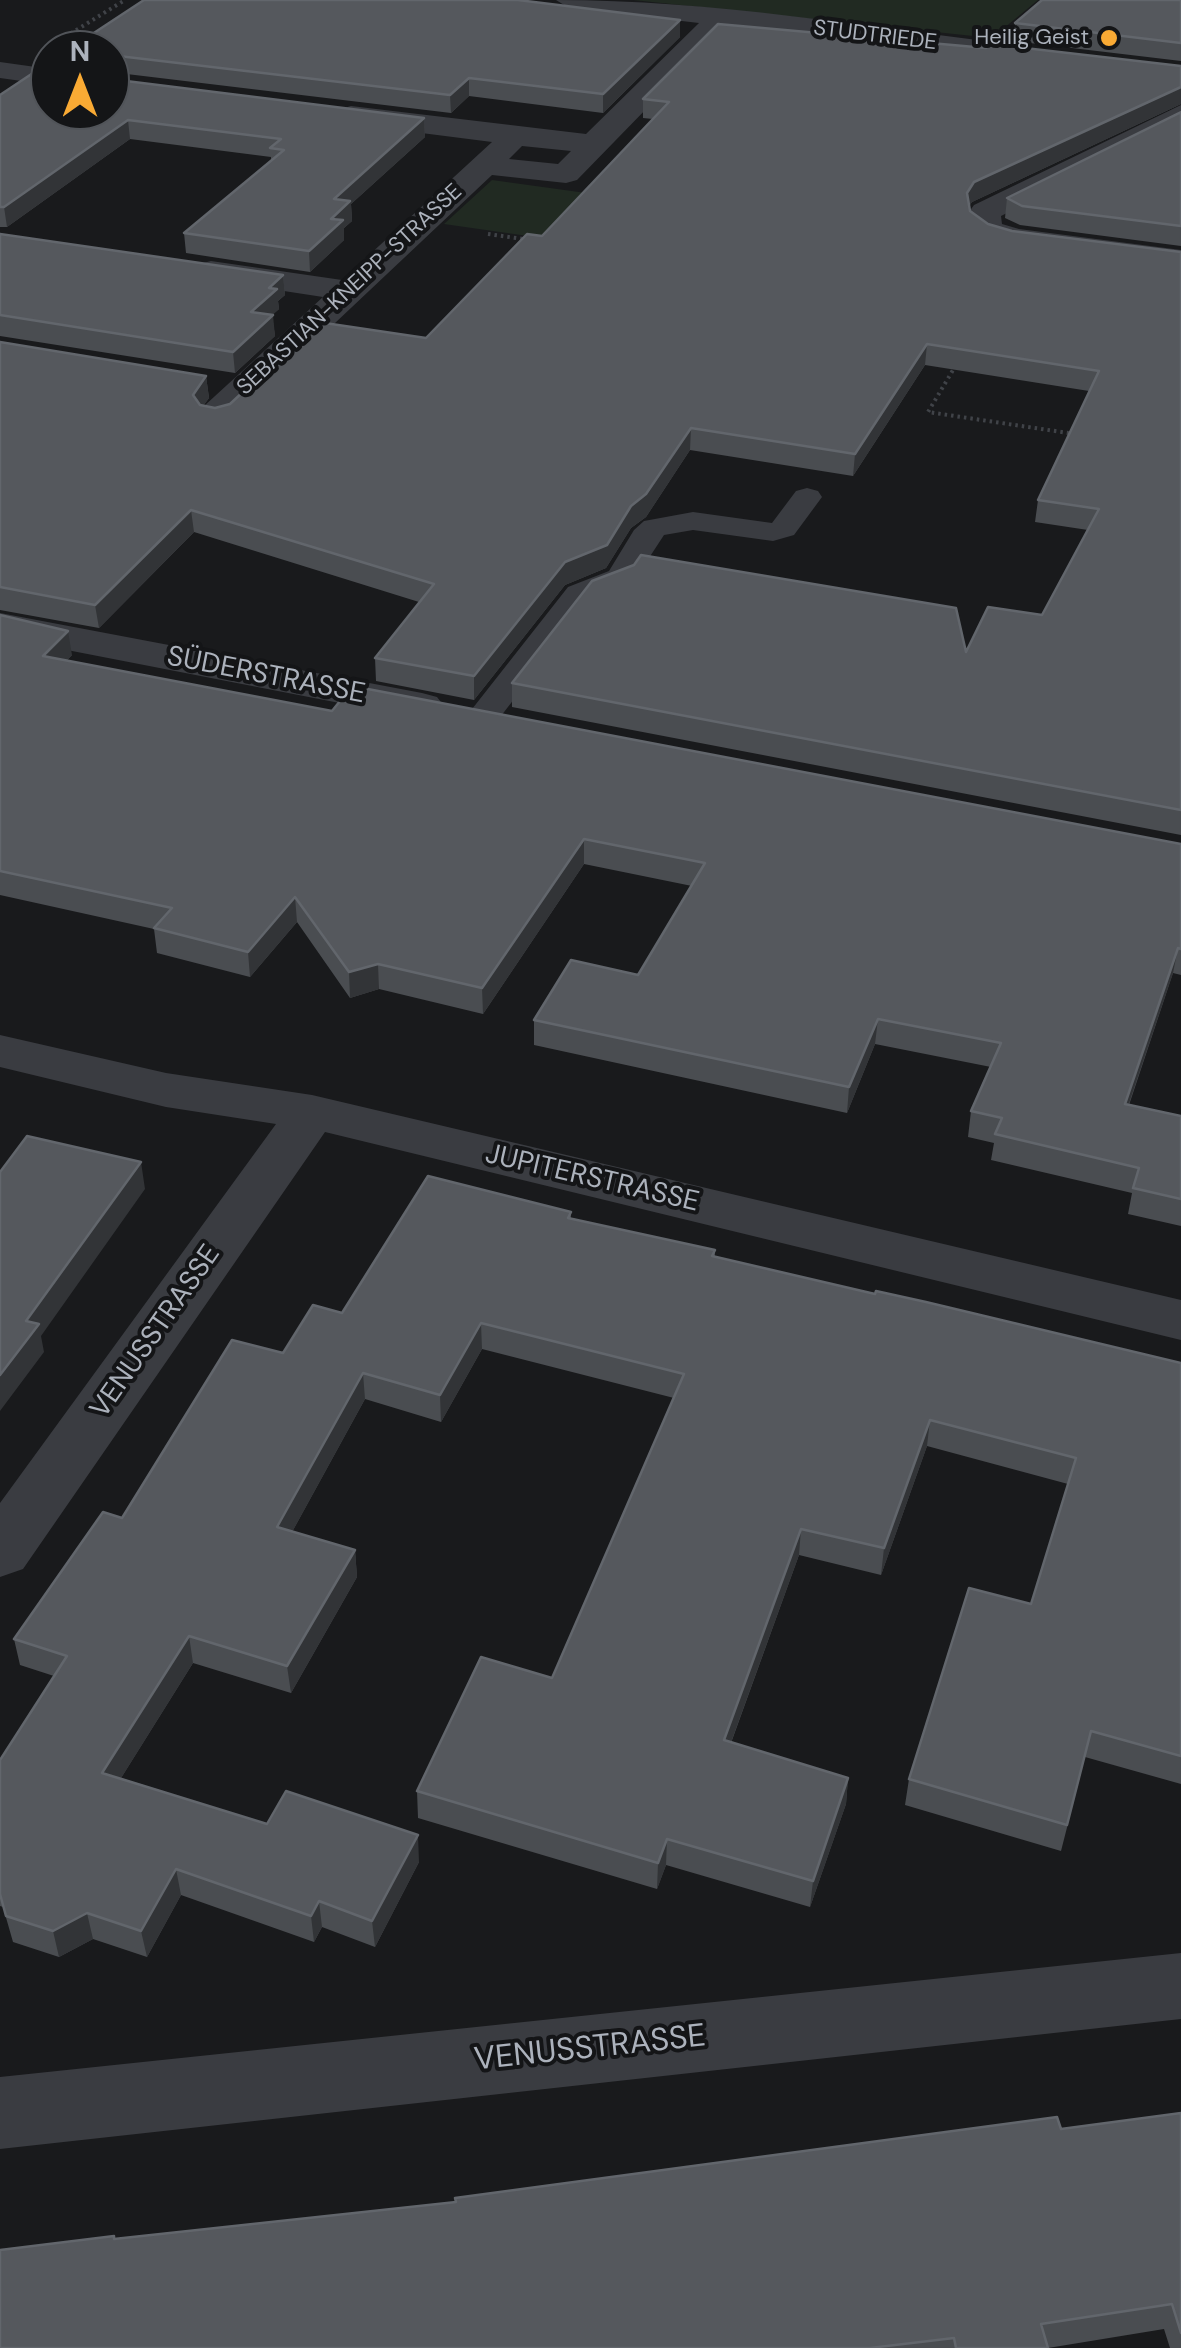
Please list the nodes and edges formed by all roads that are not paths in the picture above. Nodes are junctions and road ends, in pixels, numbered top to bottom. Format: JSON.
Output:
{"nodes":[{"id":1,"x":569,"y":0,"type":"edge"},
{"id":2,"x":721,"y":17,"type":"junction"},
{"id":3,"x":1047,"y":56,"type":"edge"},
{"id":4,"x":0,"y":70,"type":"edge"},
{"id":5,"x":30,"y":74,"type":"edge"},
{"id":6,"x":322,"y":111,"type":"edge"},
{"id":7,"x":1181,"y":114,"type":"edge"},
{"id":8,"x":515,"y":136,"type":"junction"},
{"id":9,"x":592,"y":144,"type":"junction"},
{"id":10,"x":485,"y":165,"type":"junction"},
{"id":11,"x":1181,"y":260,"type":"edge"},
{"id":12,"x":175,"y":266,"type":"edge"},
{"id":13,"x":349,"y":291,"type":"junction"},
{"id":14,"x":211,"y":399,"type":"dead end"},
{"id":15,"x":806,"y":497,"type":"dead end"},
{"id":16,"x":0,"y":625,"type":"edge"},
{"id":17,"x":501,"y":722,"type":"joint"},
{"id":18,"x":0,"y":1051,"type":"edge"},
{"id":19,"x":312,"y":1112,"type":"junction"},
{"id":20,"x":1181,"y":1320,"type":"edge"},
{"id":21,"x":0,"y":1552,"type":"edge"},
{"id":22,"x":1181,"y":1986,"type":"edge"},
{"id":23,"x":0,"y":2113,"type":"edge"}],
"edges":[{"from":1,"to":2,"type":"street","name":"STUDTRIEDE"},
{"from":2,"to":3,"type":"street","name":"STUDTRIEDE"},
{"from":2,"to":9,"type":"street","name":"SEBASTIAN-KNEIPP-STRASSE"},
{"from":4,"to":5,"type":"street"},
{"from":6,"to":8,"type":"street"},
{"from":7,"to":11,"type":"street"},
{"from":8,"to":9,"type":"street"},
{"from":8,"to":10,"type":"street","name":"SEBASTIAN-KNEIPP-STRASSE"},
{"from":9,"to":10,"type":"street","name":"SEBASTIAN-KNEIPP-STRASSE"},
{"from":10,"to":13,"type":"street","name":"SEBASTIAN-KNEIPP-STRASSE"},
{"from":12,"to":13,"type":"street"},
{"from":13,"to":14,"type":"street","name":"SEBASTIAN-KNEIPP-STRASSE"},
{"from":15,"to":17,"type":"lane"},
{"from":16,"to":17,"type":"street","name":"SÜDERSTRASSE"},
{"from":18,"to":19,"type":"street","name":"JUPITERSTRASSE"},
{"from":19,"to":20,"type":"street","name":"JUPITERSTRASSE"},
{"from":19,"to":21,"type":"street","name":"VENUSSTRASSE"},
{"from":22,"to":23,"type":"street","name":"VENUSSTRASSE"}]}
